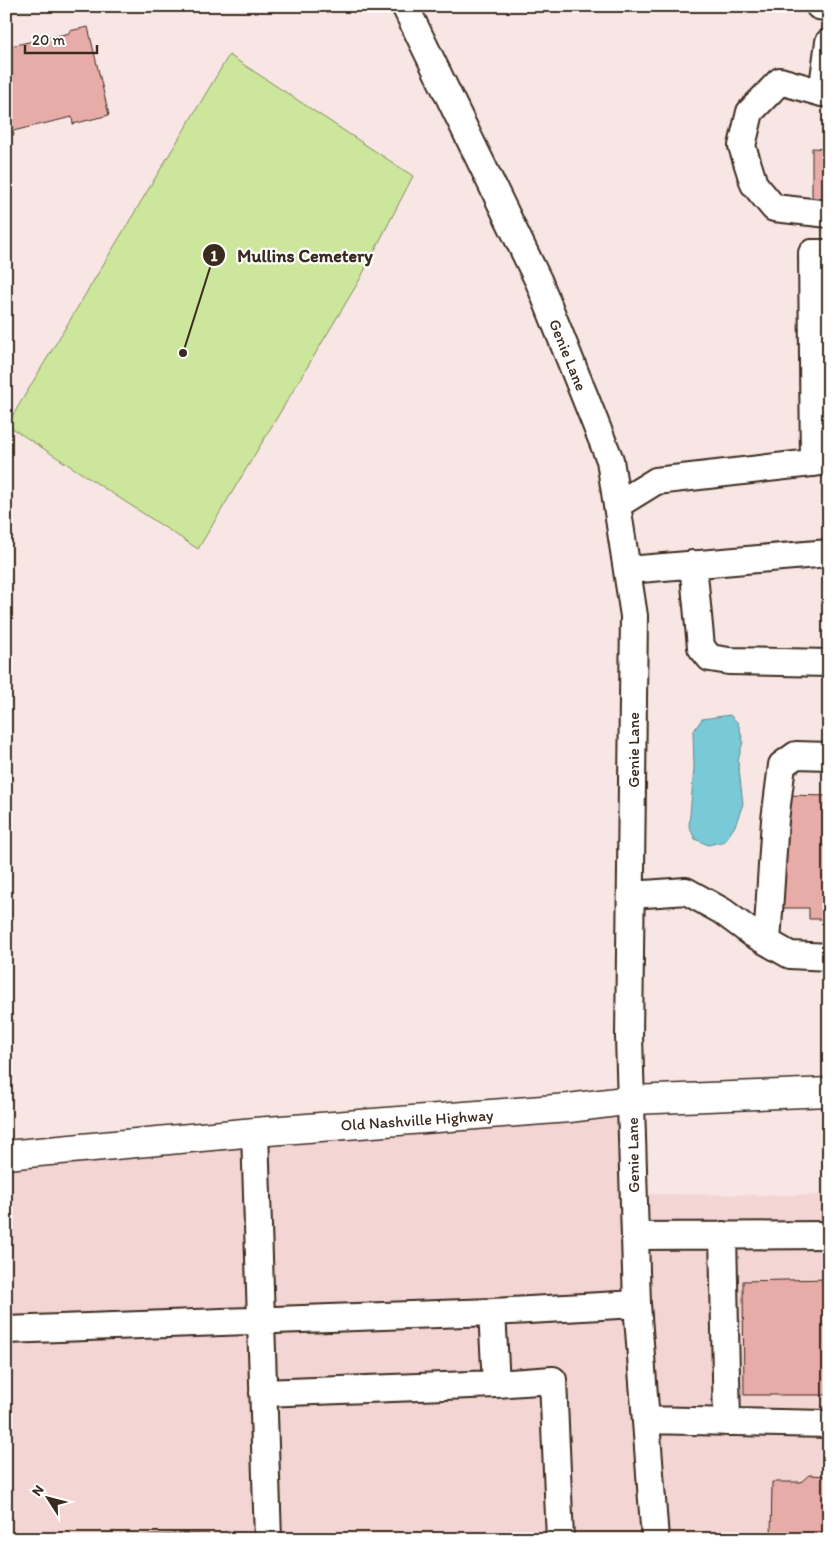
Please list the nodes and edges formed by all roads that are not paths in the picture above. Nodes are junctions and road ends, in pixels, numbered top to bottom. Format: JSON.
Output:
{"nodes":[{"id":1,"x":405,"y":6,"type":"edge"},
{"id":2,"x":819,"y":6,"type":"edge"},
{"id":3,"x":829,"y":8,"type":"edge"},
{"id":4,"x":829,"y":42,"type":"edge"},
{"id":5,"x":825,"y":93,"type":"edge"},
{"id":6,"x":829,"y":214,"type":"edge"},
{"id":7,"x":829,"y":253,"type":"edge"},
{"id":8,"x":821,"y":354,"type":"edge"},
{"id":9,"x":822,"y":462,"type":"edge"},
{"id":10,"x":617,"y":505,"type":"junction"},
{"id":11,"x":829,"y":553,"type":"edge"},
{"id":12,"x":693,"y":564,"type":"junction"},
{"id":13,"x":628,"y":570,"type":"junction"},
{"id":14,"x":829,"y":663,"type":"edge"},
{"id":15,"x":829,"y":756,"type":"edge"},
{"id":16,"x":632,"y":895,"type":"junction"},
{"id":17,"x":767,"y":942,"type":"junction"},
{"id":18,"x":829,"y":957,"type":"edge"},
{"id":19,"x":829,"y":1092,"type":"edge"},
{"id":20,"x":632,"y":1100,"type":"junction"},
{"id":21,"x":255,"y":1132,"type":"junction"},
{"id":22,"x":6,"y":1155,"type":"edge"},
{"id":23,"x":723,"y":1235,"type":"junction"},
{"id":24,"x":829,"y":1235,"type":"edge"},
{"id":25,"x":636,"y":1236,"type":"junction"},
{"id":26,"x":637,"y":1304,"type":"junction"},
{"id":27,"x":492,"y":1312,"type":"junction"},
{"id":28,"x":261,"y":1321,"type":"junction"},
{"id":29,"x":6,"y":1330,"type":"edge"},
{"id":30,"x":496,"y":1384,"type":"junction"},
{"id":31,"x":263,"y":1393,"type":"junction"},
{"id":32,"x":646,"y":1420,"type":"junction"},
{"id":33,"x":727,"y":1422,"type":"junction"},
{"id":34,"x":829,"y":1424,"type":"edge"},
{"id":35,"x":268,"y":1539,"type":"edge"},
{"id":36,"x":560,"y":1539,"type":"edge"},
{"id":37,"x":655,"y":1539,"type":"edge"}],
"edges":[{"from":1,"to":10,"type":"street","name":"Genie Lane"},
{"from":2,"to":3,"type":"street"},
{"from":4,"to":5,"type":"street"},
{"from":5,"to":6,"type":"street"},
{"from":7,"to":8,"type":"street"},
{"from":8,"to":9,"type":"street"},
{"from":9,"to":10,"type":"street"},
{"from":10,"to":13,"type":"street","name":"Genie Lane"},
{"from":11,"to":12,"type":"street"},
{"from":12,"to":13,"type":"street"},
{"from":12,"to":14,"type":"street"},
{"from":13,"to":16,"type":"street","name":"Genie Lane"},
{"from":15,"to":17,"type":"street"},
{"from":16,"to":17,"type":"street"},
{"from":16,"to":20,"type":"street","name":"Genie Lane"},
{"from":17,"to":18,"type":"street"},
{"from":19,"to":20,"type":"main road","name":"Old Nashville Highway"},
{"from":20,"to":21,"type":"main road","name":"Old Nashville Highway"},
{"from":20,"to":25,"type":"street","name":"Genie Lane"},
{"from":21,"to":22,"type":"main road","name":"Old Nashville Highway"},
{"from":21,"to":28,"type":"street"},
{"from":23,"to":24,"type":"street"},
{"from":23,"to":25,"type":"street"},
{"from":23,"to":33,"type":"street"},
{"from":25,"to":26,"type":"street","name":"Genie Lane"},
{"from":26,"to":27,"type":"street"},
{"from":26,"to":32,"type":"street","name":"Genie Lane"},
{"from":27,"to":28,"type":"street"},
{"from":27,"to":30,"type":"street"},
{"from":28,"to":29,"type":"street"},
{"from":28,"to":31,"type":"street"},
{"from":30,"to":31,"type":"street"},
{"from":30,"to":36,"type":"street"},
{"from":31,"to":35,"type":"street"},
{"from":32,"to":33,"type":"street"},
{"from":32,"to":37,"type":"street","name":"Genie Lane"},
{"from":33,"to":34,"type":"street"}]}
